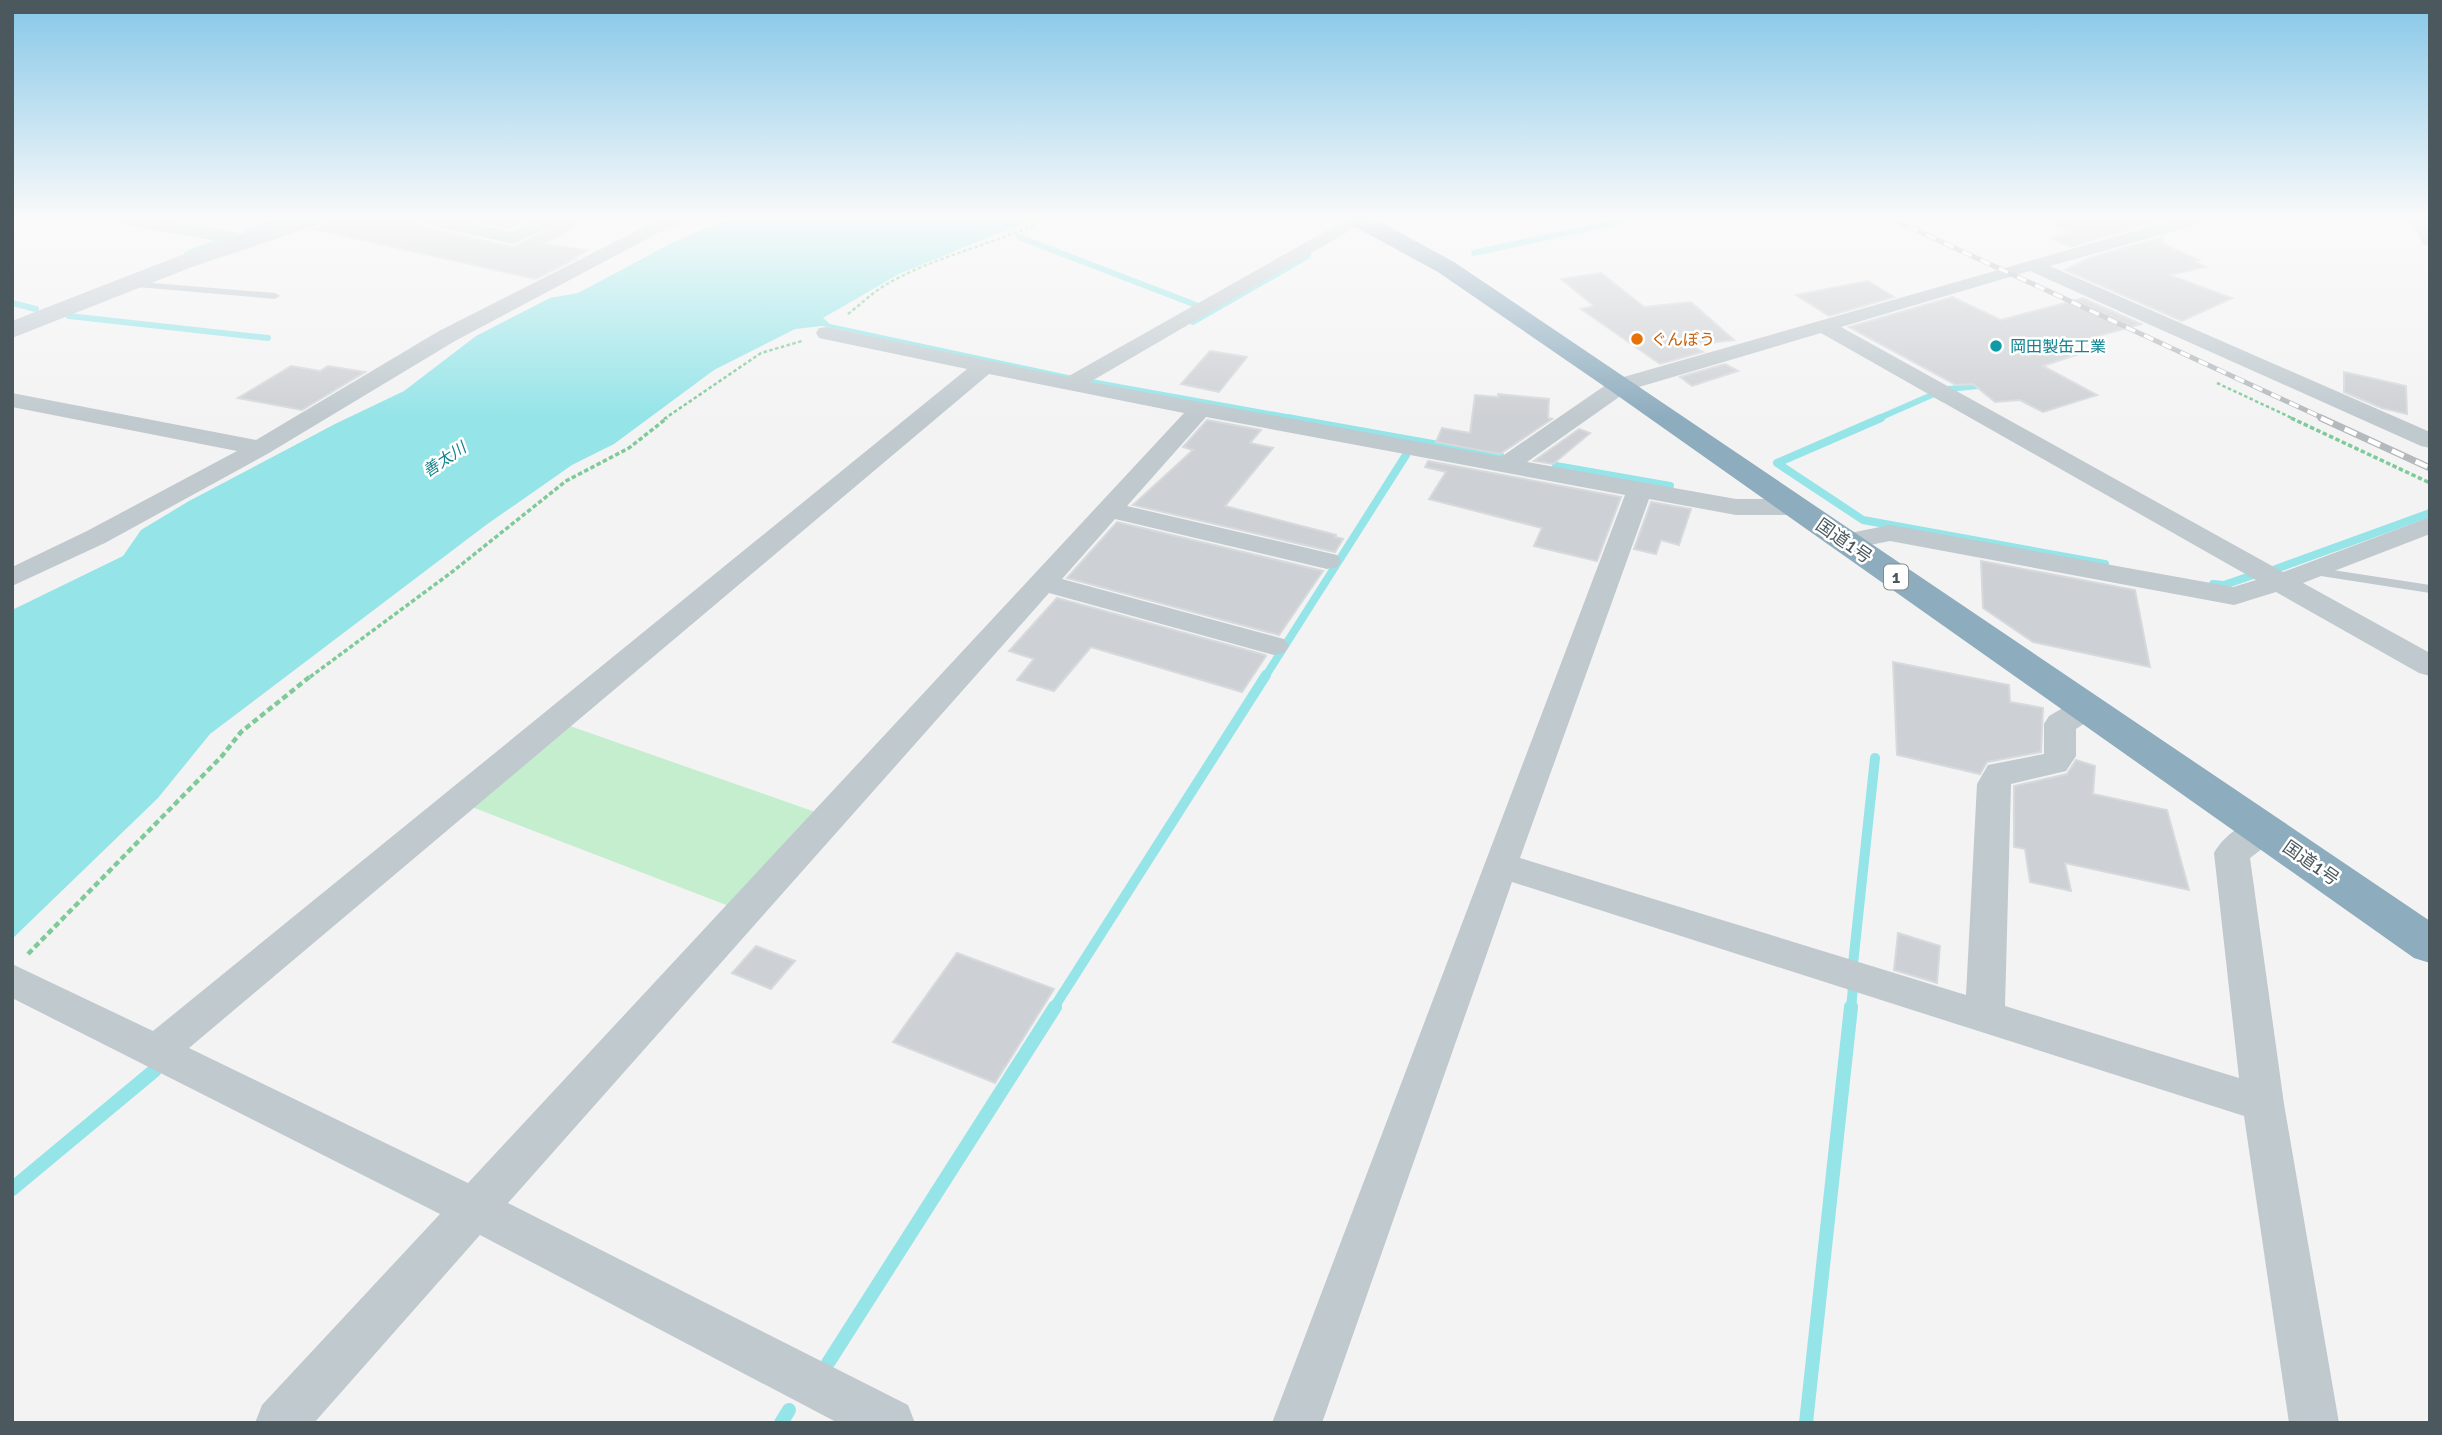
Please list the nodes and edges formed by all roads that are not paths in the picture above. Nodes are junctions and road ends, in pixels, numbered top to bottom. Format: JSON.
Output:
{"nodes":[{"id":1,"x":127,"y":285,"type":"edge"},
{"id":2,"x":141,"y":285,"type":"edge"},
{"id":3,"x":543,"y":285,"type":"edge"},
{"id":4,"x":1242,"y":285,"type":"edge"},
{"id":5,"x":1473,"y":285,"type":"edge"},
{"id":6,"x":1964,"y":285,"type":"edge"},
{"id":7,"x":2077,"y":285,"type":"edge"},
{"id":8,"x":275,"y":296,"type":"dead end"},
{"id":9,"x":1824,"y":326,"type":"junction"},
{"id":10,"x":12,"y":330,"type":"edge"},
{"id":11,"x":827,"y":333,"type":"road end"},
{"id":12,"x":985,"y":366,"type":"junction"},
{"id":13,"x":1071,"y":385,"type":"junction"},
{"id":14,"x":1621,"y":385,"type":"junction"},
{"id":15,"x":12,"y":400,"type":"edge"},
{"id":16,"x":1202,"y":408,"type":"junction"},
{"id":17,"x":2430,"y":441,"type":"edge"},
{"id":18,"x":260,"y":448,"type":"junction"},
{"id":19,"x":1506,"y":465,"type":"junction"},
{"id":20,"x":1640,"y":491,"type":"junction"},
{"id":21,"x":1795,"y":508,"type":"junction"},
{"id":22,"x":1109,"y":510,"type":"junction"},
{"id":23,"x":2430,"y":525,"type":"edge"},
{"id":24,"x":1844,"y":542,"type":"junction"},
{"id":25,"x":1326,"y":561,"type":"dead end"},
{"id":26,"x":2313,"y":571,"type":"junction"},
{"id":27,"x":12,"y":578,"type":"edge"},
{"id":28,"x":2280,"y":581,"type":"junction"},
{"id":29,"x":1043,"y":583,"type":"junction"},
{"id":30,"x":2430,"y":589,"type":"edge"},
{"id":31,"x":1274,"y":646,"type":"dead end"},
{"id":32,"x":2430,"y":666,"type":"edge"},
{"id":33,"x":2086,"y":708,"type":"junction"},
{"id":34,"x":2263,"y":830,"type":"junction"},
{"id":35,"x":1500,"y":865,"type":"junction"},
{"id":36,"x":2430,"y":945,"type":"edge"},
{"id":37,"x":17,"y":970,"type":"edge"},
{"id":38,"x":1984,"y":1016,"type":"junction"},
{"id":39,"x":156,"y":1051,"type":"junction"},
{"id":40,"x":2263,"y":1104,"type":"junction"},
{"id":41,"x":475,"y":1209,"type":"junction"},
{"id":42,"x":279,"y":1423,"type":"edge"},
{"id":43,"x":890,"y":1423,"type":"edge"},
{"id":44,"x":1297,"y":1423,"type":"edge"},
{"id":45,"x":2314,"y":1423,"type":"edge"}],
"edges":[{"from":1,"to":10,"type":"street"},
{"from":2,"to":8,"type":"lane"},
{"from":3,"to":18,"type":"street"},
{"from":4,"to":13,"type":"street"},
{"from":5,"to":14,"type":"highway","name":"国道1号","number":"1"},
{"from":6,"to":9,"type":"street"},
{"from":7,"to":17,"type":"street"},
{"from":9,"to":14,"type":"street"},
{"from":9,"to":28,"type":"street"},
{"from":11,"to":12,"type":"street"},
{"from":12,"to":13,"type":"street"},
{"from":12,"to":39,"type":"street"},
{"from":13,"to":16,"type":"street"},
{"from":14,"to":19,"type":"street"},
{"from":14,"to":21,"type":"highway","name":"国道1号","number":"1"},
{"from":15,"to":18,"type":"street"},
{"from":16,"to":19,"type":"street"},
{"from":16,"to":22,"type":"street"},
{"from":18,"to":27,"type":"street"},
{"from":19,"to":20,"type":"street"},
{"from":20,"to":21,"type":"street"},
{"from":20,"to":35,"type":"street"},
{"from":21,"to":24,"type":"highway","name":"国道1号","number":"1"},
{"from":22,"to":25,"type":"street"},
{"from":22,"to":29,"type":"street"},
{"from":23,"to":26,"type":"street"},
{"from":24,"to":28,"type":"street"},
{"from":24,"to":33,"type":"highway","name":"国道1号","number":"1"},
{"from":26,"to":28,"type":"street"},
{"from":26,"to":30,"type":"lane"},
{"from":28,"to":32,"type":"street"},
{"from":29,"to":31,"type":"street"},
{"from":29,"to":41,"type":"street"},
{"from":33,"to":34,"type":"highway","name":"国道1号","number":"1"},
{"from":33,"to":38,"type":"street"},
{"from":34,"to":36,"type":"highway","name":"国道1号","number":"1"},
{"from":34,"to":40,"type":"street"},
{"from":35,"to":38,"type":"street"},
{"from":35,"to":44,"type":"street"},
{"from":37,"to":39,"type":"street"},
{"from":38,"to":40,"type":"street"},
{"from":39,"to":41,"type":"street"},
{"from":40,"to":45,"type":"street"},
{"from":41,"to":42,"type":"street"},
{"from":41,"to":43,"type":"street"}]}
